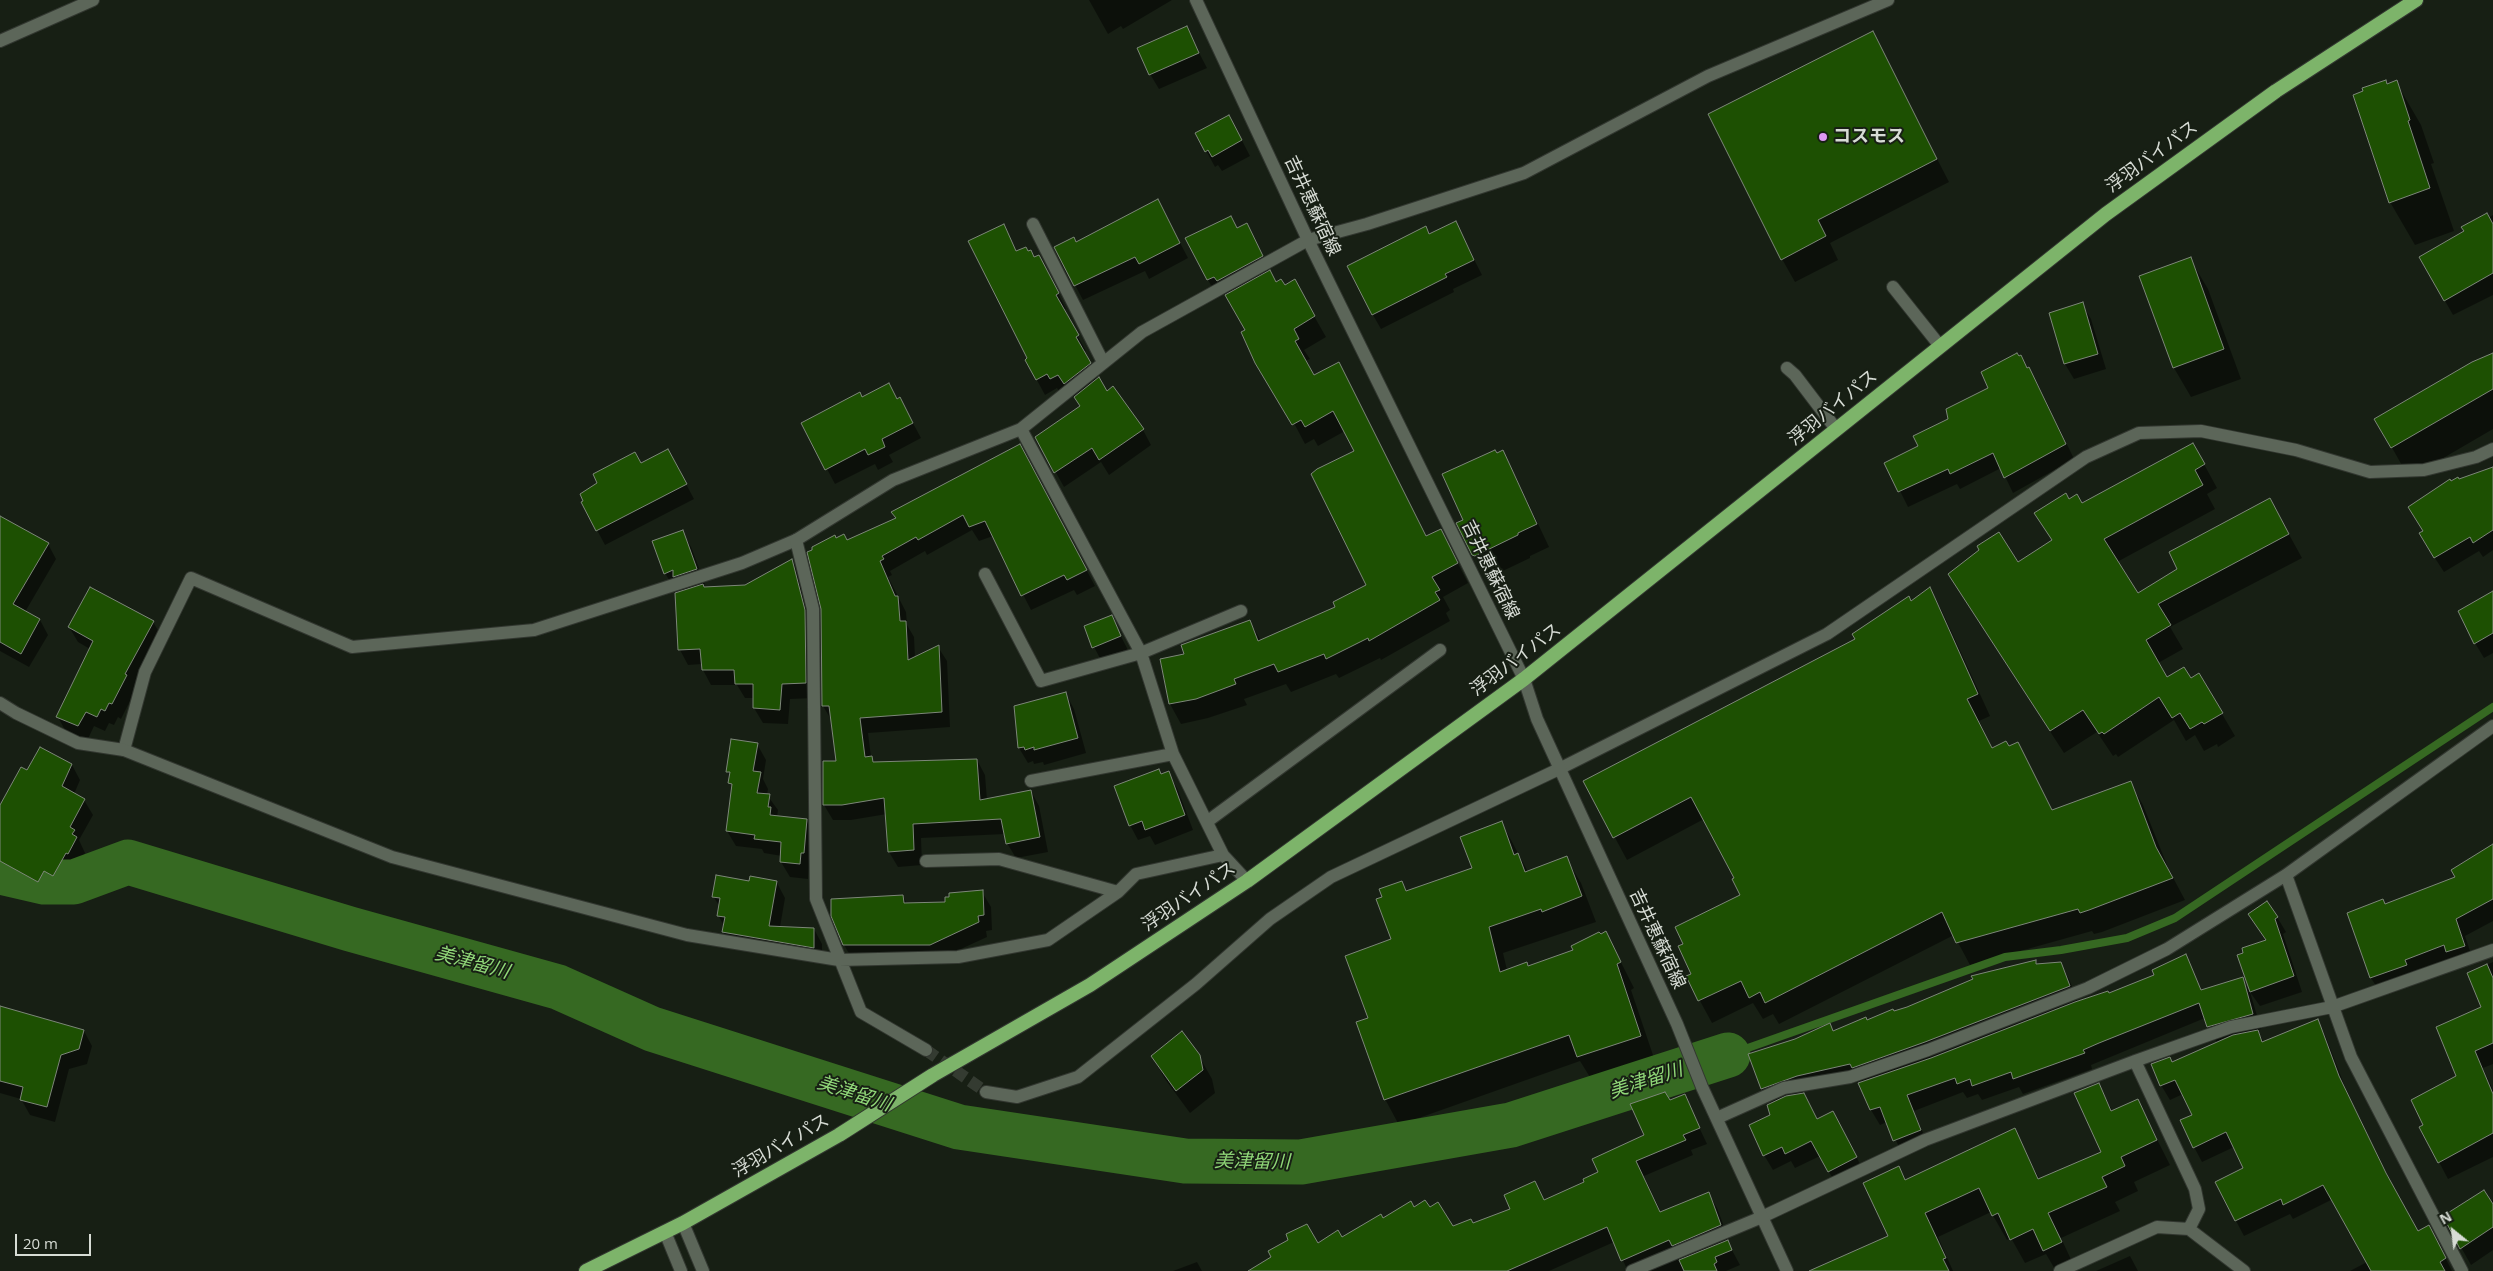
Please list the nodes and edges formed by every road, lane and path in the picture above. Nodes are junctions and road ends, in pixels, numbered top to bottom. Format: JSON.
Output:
{"nodes":[{"id":1,"x":93,"y":0,"type":"edge"},
{"id":2,"x":1196,"y":0,"type":"edge"},
{"id":3,"x":1888,"y":0,"type":"edge"},
{"id":4,"x":2416,"y":0,"type":"edge"},
{"id":5,"x":0,"y":41,"type":"edge"},
{"id":6,"x":1033,"y":224,"type":"dead end"},
{"id":7,"x":1308,"y":240,"type":"junction"},
{"id":8,"x":1893,"y":287,"type":"dead end"},
{"id":9,"x":1940,"y":346,"type":"junction"},
{"id":10,"x":1103,"y":362,"type":"junction"},
{"id":11,"x":1787,"y":368,"type":"dead end"},
{"id":12,"x":1021,"y":429,"type":"junction"},
{"id":13,"x":1836,"y":429,"type":"junction"},
{"id":14,"x":2493,"y":449,"type":"edge"},
{"id":15,"x":796,"y":540,"type":"junction"},
{"id":16,"x":985,"y":574,"type":"dead end"},
{"id":17,"x":1241,"y":611,"type":"dead end"},
{"id":18,"x":1440,"y":650,"type":"dead end"},
{"id":19,"x":1141,"y":653,"type":"junction"},
{"id":20,"x":1524,"y":679,"type":"junction"},
{"id":21,"x":0,"y":702,"type":"edge"},
{"id":22,"x":2493,"y":726,"type":"edge"},
{"id":23,"x":124,"y":750,"type":"junction"},
{"id":24,"x":1173,"y":754,"type":"junction"},
{"id":25,"x":1559,"y":769,"type":"junction"},
{"id":26,"x":1031,"y":781,"type":"dead end"},
{"id":27,"x":1208,"y":821,"type":"junction"},
{"id":28,"x":1223,"y":855,"type":"junction"},
{"id":29,"x":926,"y":861,"type":"dead end"},
{"id":30,"x":2286,"y":875,"type":"junction"},
{"id":31,"x":1247,"y":881,"type":"junction"},
{"id":32,"x":1118,"y":892,"type":"junction"},
{"id":33,"x":2493,"y":950,"type":"edge"},
{"id":34,"x":839,"y":960,"type":"junction"},
{"id":35,"x":2332,"y":1007,"type":"junction"},
{"id":36,"x":926,"y":1050,"type":"tunnel mouth"},
{"id":37,"x":2135,"y":1060,"type":"junction"},
{"id":38,"x":986,"y":1092,"type":"tunnel mouth"},
{"id":39,"x":1716,"y":1118,"type":"junction"},
{"id":40,"x":1762,"y":1217,"type":"junction"},
{"id":41,"x":683,"y":1224,"type":"junction"},
{"id":42,"x":2189,"y":1229,"type":"junction"},
{"id":43,"x":665,"y":1232,"type":"junction"},
{"id":44,"x":586,"y":1271,"type":"edge"},
{"id":45,"x":681,"y":1271,"type":"edge"},
{"id":46,"x":703,"y":1271,"type":"edge"},
{"id":47,"x":1632,"y":1271,"type":"edge"},
{"id":48,"x":1787,"y":1271,"type":"edge"},
{"id":49,"x":2060,"y":1271,"type":"edge"},
{"id":50,"x":2244,"y":1271,"type":"edge"},
{"id":51,"x":2462,"y":1271,"type":"edge"}],
"edges":[{"from":1,"to":5,"type":"street"},
{"from":2,"to":7,"type":"street","name":"吉井恵蘇宿線"},
{"from":3,"to":7,"type":"street"},
{"from":4,"to":9,"type":"highway","name":"浮羽バイパス"},
{"from":6,"to":10,"type":"street"},
{"from":7,"to":10,"type":"street"},
{"from":7,"to":20,"type":"street","name":"吉井恵蘇宿線"},
{"from":8,"to":9,"type":"street"},
{"from":9,"to":13,"type":"highway","name":"浮羽バイパス"},
{"from":10,"to":12,"type":"street"},
{"from":11,"to":13,"type":"street"},
{"from":12,"to":15,"type":"street"},
{"from":12,"to":19,"type":"street"},
{"from":13,"to":20,"type":"highway","name":"浮羽バイパス"},
{"from":14,"to":25,"type":"street"},
{"from":15,"to":23,"type":"street"},
{"from":15,"to":34,"type":"street"},
{"from":16,"to":19,"type":"street"},
{"from":17,"to":19,"type":"street"},
{"from":18,"to":27,"type":"street"},
{"from":19,"to":24,"type":"street"},
{"from":20,"to":25,"type":"street","name":"吉井恵蘇宿線"},
{"from":20,"to":31,"type":"highway","name":"浮羽バイパス"},
{"from":21,"to":23,"type":"street"},
{"from":22,"to":30,"type":"street"},
{"from":23,"to":34,"type":"street"},
{"from":24,"to":26,"type":"street"},
{"from":24,"to":27,"type":"street"},
{"from":25,"to":38,"type":"street"},
{"from":25,"to":39,"type":"street","name":"吉井恵蘇宿線"},
{"from":27,"to":28,"type":"street"},
{"from":28,"to":31,"type":"street"},
{"from":28,"to":32,"type":"street"},
{"from":29,"to":32,"type":"street"},
{"from":30,"to":35,"type":"street"},
{"from":30,"to":39,"type":"street"},
{"from":31,"to":41,"type":"highway","name":"浮羽バイパス"},
{"from":32,"to":34,"type":"street"},
{"from":33,"to":35,"type":"street"},
{"from":34,"to":36,"type":"street"},
{"from":35,"to":37,"type":"street"},
{"from":35,"to":51,"type":"street"},
{"from":37,"to":40,"type":"street"},
{"from":37,"to":42,"type":"street"},
{"from":39,"to":40,"type":"street","name":"吉井恵蘇宿線"},
{"from":40,"to":47,"type":"street"},
{"from":40,"to":48,"type":"street","name":"吉井恵蘇宿線"},
{"from":41,"to":43,"type":"highway","name":"浮羽バイパス"},
{"from":41,"to":46,"type":"street"},
{"from":42,"to":49,"type":"street"},
{"from":42,"to":50,"type":"street"},
{"from":43,"to":44,"type":"highway","name":"浮羽バイパス"},
{"from":43,"to":45,"type":"street"}]}
